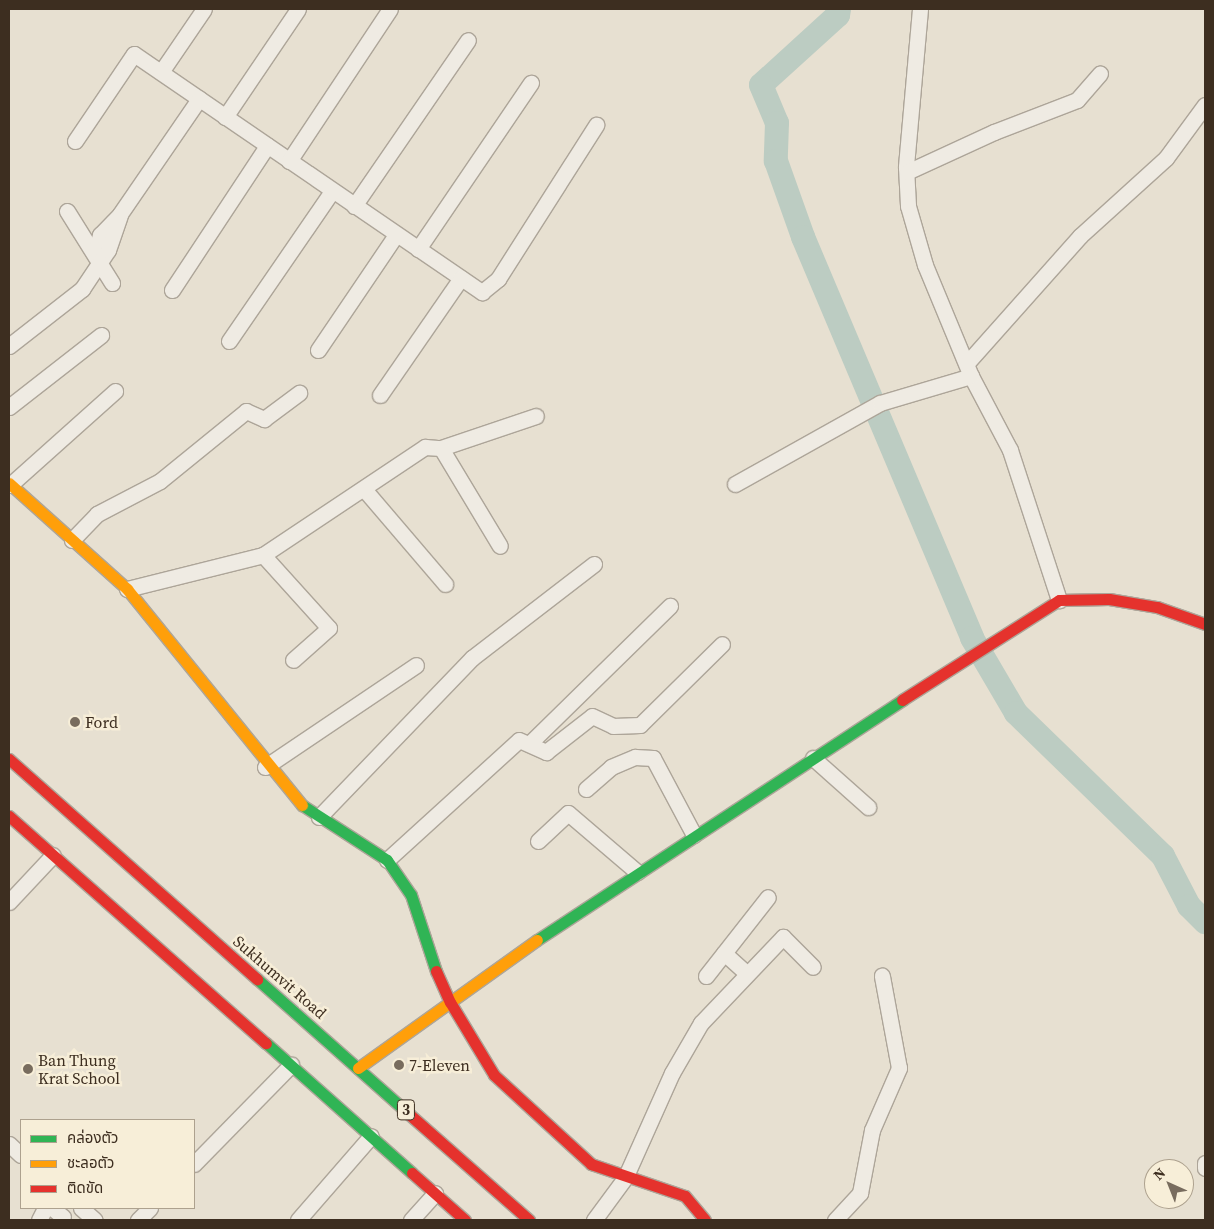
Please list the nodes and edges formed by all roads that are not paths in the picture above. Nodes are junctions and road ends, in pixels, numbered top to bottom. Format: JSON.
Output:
{"nodes":[{"id":1,"x":204,"y":9,"type":"edge"},
{"id":2,"x":298,"y":9,"type":"edge"},
{"id":3,"x":390,"y":9,"type":"edge"},
{"id":4,"x":920,"y":9,"type":"edge"},
{"id":5,"x":468,"y":40,"type":"dead end"},
{"id":6,"x":162,"y":72,"type":"junction"},
{"id":7,"x":1100,"y":74,"type":"dead end"},
{"id":8,"x":532,"y":83,"type":"dead end"},
{"id":9,"x":199,"y":99,"type":"junction"},
{"id":10,"x":1205,"y":105,"type":"edge"},
{"id":11,"x":225,"y":117,"type":"junction"},
{"id":12,"x":596,"y":124,"type":"dead end"},
{"id":13,"x":75,"y":141,"type":"dead end"},
{"id":14,"x":267,"y":146,"type":"junction"},
{"id":15,"x":289,"y":161,"type":"junction"},
{"id":16,"x":907,"y":172,"type":"junction"},
{"id":17,"x":332,"y":191,"type":"junction"},
{"id":18,"x":354,"y":206,"type":"junction"},
{"id":19,"x":67,"y":211,"type":"dead end"},
{"id":20,"x":396,"y":235,"type":"junction"},
{"id":21,"x":418,"y":249,"type":"junction"},
{"id":22,"x":99,"y":262,"type":"junction"},
{"id":23,"x":461,"y":278,"type":"junction"},
{"id":24,"x":112,"y":283,"type":"dead end"},
{"id":25,"x":172,"y":290,"type":"dead end"},
{"id":26,"x":101,"y":336,"type":"dead end"},
{"id":27,"x":229,"y":341,"type":"dead end"},
{"id":28,"x":9,"y":346,"type":"edge"},
{"id":29,"x":318,"y":350,"type":"dead end"},
{"id":30,"x":969,"y":370,"type":"junction"},
{"id":31,"x":115,"y":392,"type":"dead end"},
{"id":32,"x":299,"y":393,"type":"dead end"},
{"id":33,"x":380,"y":395,"type":"dead end"},
{"id":34,"x":9,"y":407,"type":"edge"},
{"id":35,"x":536,"y":416,"type":"dead end"},
{"id":36,"x":441,"y":448,"type":"junction"},
{"id":37,"x":10,"y":484,"type":"edge"},
{"id":38,"x":735,"y":484,"type":"dead end"},
{"id":39,"x":364,"y":488,"type":"junction"},
{"id":40,"x":72,"y":540,"type":"junction"},
{"id":41,"x":500,"y":546,"type":"dead end"},
{"id":42,"x":262,"y":555,"type":"junction"},
{"id":43,"x":594,"y":564,"type":"dead end"},
{"id":44,"x":445,"y":584,"type":"dead end"},
{"id":45,"x":127,"y":589,"type":"junction"},
{"id":46,"x":1059,"y":600,"type":"junction"},
{"id":47,"x":670,"y":606,"type":"dead end"},
{"id":48,"x":1205,"y":624,"type":"edge"},
{"id":49,"x":722,"y":644,"type":"dead end"},
{"id":50,"x":292,"y":660,"type":"dead end"},
{"id":51,"x":416,"y":665,"type":"dead end"},
{"id":52,"x":530,"y":743,"type":"junction"},
{"id":53,"x":813,"y":758,"type":"junction"},
{"id":54,"x":9,"y":759,"type":"edge"},
{"id":55,"x":265,"y":766,"type":"junction"},
{"id":56,"x":586,"y":789,"type":"dead end"},
{"id":57,"x":868,"y":807,"type":"dead end"},
{"id":58,"x":9,"y":816,"type":"edge"},
{"id":59,"x":318,"y":816,"type":"junction"},
{"id":60,"x":694,"y":835,"type":"junction"},
{"id":61,"x":538,"y":841,"type":"dead end"},
{"id":62,"x":53,"y":855,"type":"junction"},
{"id":63,"x":387,"y":860,"type":"junction"},
{"id":64,"x":637,"y":872,"type":"junction"},
{"id":65,"x":768,"y":896,"type":"dead end"},
{"id":66,"x":9,"y":902,"type":"edge"},
{"id":67,"x":724,"y":953,"type":"junction"},
{"id":68,"x":813,"y":967,"type":"dead end"},
{"id":69,"x":747,"y":974,"type":"junction"},
{"id":70,"x":706,"y":976,"type":"dead end"},
{"id":71,"x":882,"y":976,"type":"dead end"},
{"id":72,"x":450,"y":1002,"type":"junction"},
{"id":73,"x":290,"y":1065,"type":"junction"},
{"id":74,"x":358,"y":1068,"type":"junction"},
{"id":75,"x":371,"y":1136,"type":"junction"},
{"id":76,"x":9,"y":1144,"type":"edge"},
{"id":77,"x":20,"y":1154,"type":"edge"},
{"id":78,"x":195,"y":1163,"type":"edge"},
{"id":79,"x":1205,"y":1163,"type":"edge"},
{"id":80,"x":1205,"y":1168,"type":"edge"},
{"id":81,"x":625,"y":1178,"type":"junction"},
{"id":82,"x":435,"y":1193,"type":"junction"},
{"id":83,"x":44,"y":1209,"type":"edge"},
{"id":84,"x":82,"y":1209,"type":"edge"},
{"id":85,"x":149,"y":1209,"type":"edge"},
{"id":86,"x":38,"y":1220,"type":"edge"},
{"id":87,"x":95,"y":1220,"type":"edge"},
{"id":88,"x":138,"y":1220,"type":"edge"},
{"id":89,"x":298,"y":1220,"type":"edge"},
{"id":90,"x":412,"y":1220,"type":"edge"},
{"id":91,"x":465,"y":1220,"type":"edge"},
{"id":92,"x":529,"y":1220,"type":"edge"},
{"id":93,"x":594,"y":1220,"type":"edge"},
{"id":94,"x":705,"y":1220,"type":"edge"},
{"id":95,"x":835,"y":1220,"type":"edge"}],
"edges":[{"from":1,"to":6,"type":"street"},
{"from":2,"to":11,"type":"street"},
{"from":3,"to":15,"type":"street"},
{"from":4,"to":16,"type":"street"},
{"from":5,"to":18,"type":"street"},
{"from":6,"to":9,"type":"street"},
{"from":6,"to":13,"type":"street"},
{"from":7,"to":16,"type":"street"},
{"from":8,"to":21,"type":"street"},
{"from":9,"to":11,"type":"street"},
{"from":9,"to":22,"type":"street"},
{"from":10,"to":30,"type":"street"},
{"from":11,"to":14,"type":"street"},
{"from":12,"to":23,"type":"street"},
{"from":14,"to":15,"type":"street"},
{"from":14,"to":25,"type":"street"},
{"from":15,"to":17,"type":"street"},
{"from":16,"to":30,"type":"street"},
{"from":17,"to":18,"type":"street"},
{"from":17,"to":27,"type":"street"},
{"from":18,"to":20,"type":"street"},
{"from":19,"to":22,"type":"street"},
{"from":20,"to":21,"type":"street"},
{"from":20,"to":29,"type":"street"},
{"from":21,"to":23,"type":"street"},
{"from":22,"to":24,"type":"street"},
{"from":22,"to":28,"type":"street"},
{"from":23,"to":33,"type":"street"},
{"from":26,"to":34,"type":"street"},
{"from":30,"to":38,"type":"street"},
{"from":30,"to":46,"type":"street"},
{"from":31,"to":37,"type":"street"},
{"from":32,"to":40,"type":"street"},
{"from":35,"to":36,"type":"street"},
{"from":36,"to":39,"type":"street"},
{"from":36,"to":41,"type":"street"},
{"from":37,"to":40,"type":"main road"},
{"from":39,"to":42,"type":"street"},
{"from":39,"to":44,"type":"street"},
{"from":40,"to":45,"type":"main road"},
{"from":42,"to":45,"type":"street"},
{"from":42,"to":50,"type":"street"},
{"from":43,"to":59,"type":"street"},
{"from":45,"to":55,"type":"main road"},
{"from":46,"to":48,"type":"main road"},
{"from":46,"to":53,"type":"main road"},
{"from":47,"to":52,"type":"street"},
{"from":49,"to":52,"type":"street"},
{"from":51,"to":55,"type":"street"},
{"from":52,"to":63,"type":"street"},
{"from":53,"to":57,"type":"street"},
{"from":53,"to":60,"type":"main road"},
{"from":54,"to":74,"type":"main road","name":"Sukhumvit Road","number":"3"},
{"from":55,"to":59,"type":"main road"},
{"from":56,"to":60,"type":"street"},
{"from":58,"to":62,"type":"main road"},
{"from":59,"to":63,"type":"main road"},
{"from":60,"to":64,"type":"main road"},
{"from":61,"to":64,"type":"street"},
{"from":62,"to":66,"type":"street"},
{"from":62,"to":73,"type":"main road"},
{"from":63,"to":72,"type":"main road"},
{"from":64,"to":72,"type":"main road"},
{"from":65,"to":67,"type":"street"},
{"from":67,"to":69,"type":"street"},
{"from":67,"to":70,"type":"street"},
{"from":68,"to":69,"type":"street"},
{"from":69,"to":81,"type":"street"},
{"from":71,"to":95,"type":"street"},
{"from":72,"to":74,"type":"main road"},
{"from":72,"to":81,"type":"main road"},
{"from":73,"to":75,"type":"main road"},
{"from":73,"to":78,"type":"street"},
{"from":74,"to":92,"type":"main road","name":"Sukhumvit Road","number":"3"},
{"from":75,"to":82,"type":"main road"},
{"from":75,"to":89,"type":"street"},
{"from":76,"to":77,"type":"street"},
{"from":79,"to":80,"type":"street"},
{"from":81,"to":93,"type":"street"},
{"from":81,"to":94,"type":"main road"},
{"from":82,"to":90,"type":"street"},
{"from":82,"to":91,"type":"main road"},
{"from":83,"to":86,"type":"street"},
{"from":84,"to":87,"type":"street"},
{"from":85,"to":88,"type":"street"}]}
